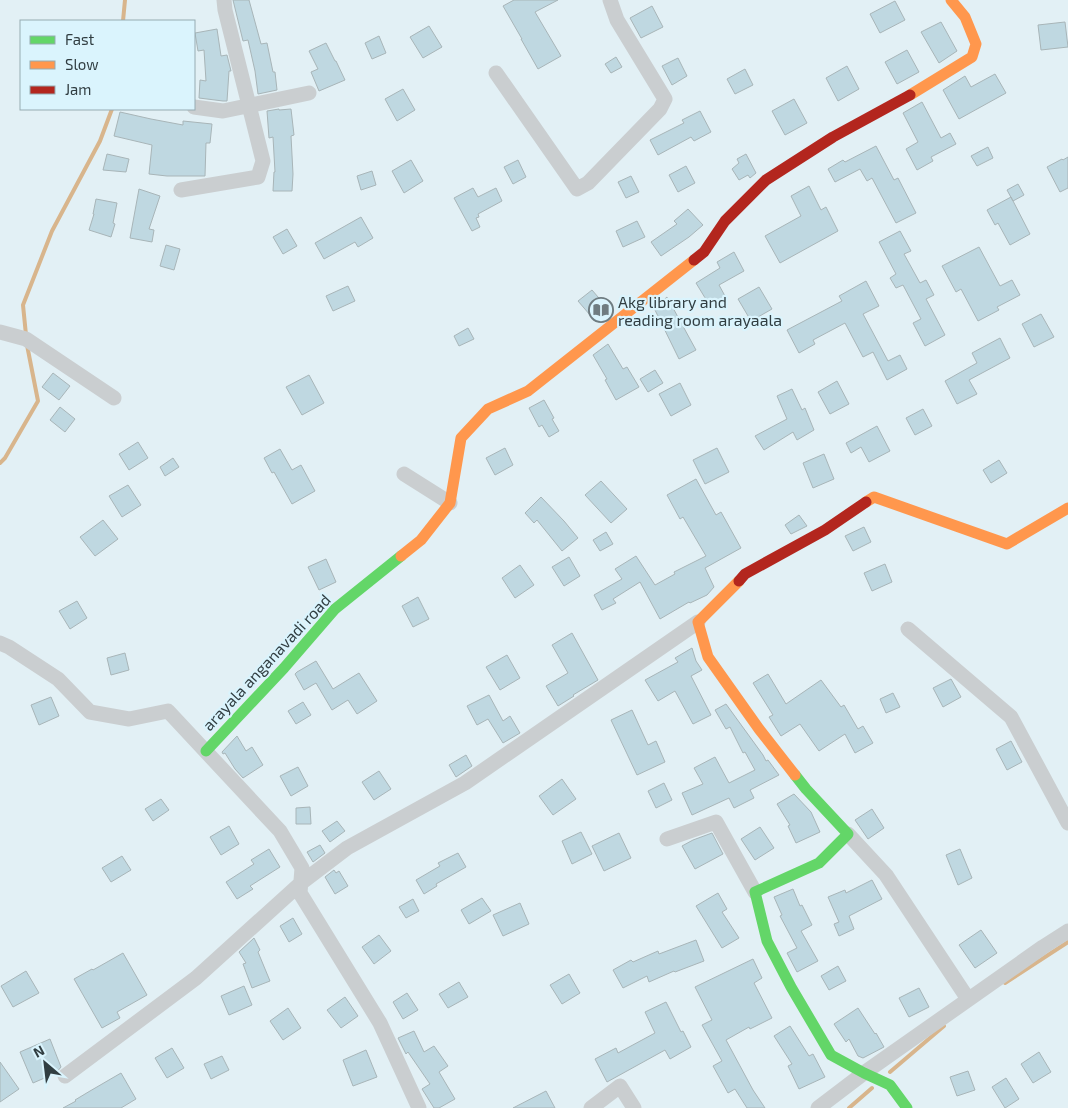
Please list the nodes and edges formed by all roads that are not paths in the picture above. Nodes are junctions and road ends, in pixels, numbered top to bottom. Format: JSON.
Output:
{"nodes":[{"id":1,"x":224,"y":0,"type":"edge"},
{"id":2,"x":610,"y":0,"type":"edge"},
{"id":3,"x":951,"y":0,"type":"edge"},
{"id":4,"x":496,"y":73,"type":"dead end"},
{"id":5,"x":309,"y":92,"type":"dead end"},
{"id":6,"x":250,"y":105,"type":"junction"},
{"id":7,"x":195,"y":107,"type":"edge"},
{"id":8,"x":181,"y":190,"type":"dead end"},
{"id":9,"x":0,"y":332,"type":"edge"},
{"id":10,"x":114,"y":398,"type":"dead end"},
{"id":11,"x":404,"y":474,"type":"dead end"},
{"id":12,"x":450,"y":504,"type":"junction"},
{"id":13,"x":1068,"y":508,"type":"edge"},
{"id":14,"x":698,"y":622,"type":"junction"},
{"id":15,"x":908,"y":629,"type":"dead end"},
{"id":16,"x":0,"y":643,"type":"edge"},
{"id":17,"x":206,"y":751,"type":"junction"},
{"id":18,"x":1068,"y":823,"type":"edge"},
{"id":19,"x":848,"y":834,"type":"junction"},
{"id":20,"x":667,"y":839,"type":"dead end"},
{"id":21,"x":301,"y":883,"type":"junction"},
{"id":22,"x":755,"y":892,"type":"junction"},
{"id":23,"x":1068,"y":931,"type":"edge"},
{"id":24,"x":968,"y":1000,"type":"junction"},
{"id":25,"x":864,"y":1073,"type":"junction"},
{"id":26,"x":65,"y":1076,"type":"dead end"},
{"id":27,"x":419,"y":1108,"type":"edge"},
{"id":28,"x":591,"y":1108,"type":"edge"},
{"id":29,"x":634,"y":1108,"type":"edge"},
{"id":30,"x":818,"y":1108,"type":"edge"},
{"id":31,"x":907,"y":1108,"type":"edge"}],
"edges":[{"from":1,"to":6,"type":"street"},
{"from":2,"to":4,"type":"street"},
{"from":3,"to":12,"type":"street","name":"arayala anganavadi road"},
{"from":5,"to":6,"type":"street"},
{"from":6,"to":7,"type":"street"},
{"from":6,"to":8,"type":"street"},
{"from":9,"to":10,"type":"street"},
{"from":11,"to":12,"type":"street"},
{"from":12,"to":17,"type":"street","name":"arayala anganavadi road"},
{"from":13,"to":14,"type":"street"},
{"from":14,"to":19,"type":"street"},
{"from":14,"to":21,"type":"street"},
{"from":15,"to":18,"type":"street"},
{"from":16,"to":17,"type":"street"},
{"from":17,"to":21,"type":"street"},
{"from":19,"to":22,"type":"street"},
{"from":19,"to":24,"type":"street"},
{"from":20,"to":22,"type":"street"},
{"from":21,"to":26,"type":"street"},
{"from":21,"to":27,"type":"street"},
{"from":22,"to":25,"type":"street"},
{"from":23,"to":24,"type":"street"},
{"from":24,"to":25,"type":"street"},
{"from":25,"to":30,"type":"street"},
{"from":25,"to":31,"type":"street"},
{"from":28,"to":29,"type":"street"}]}
